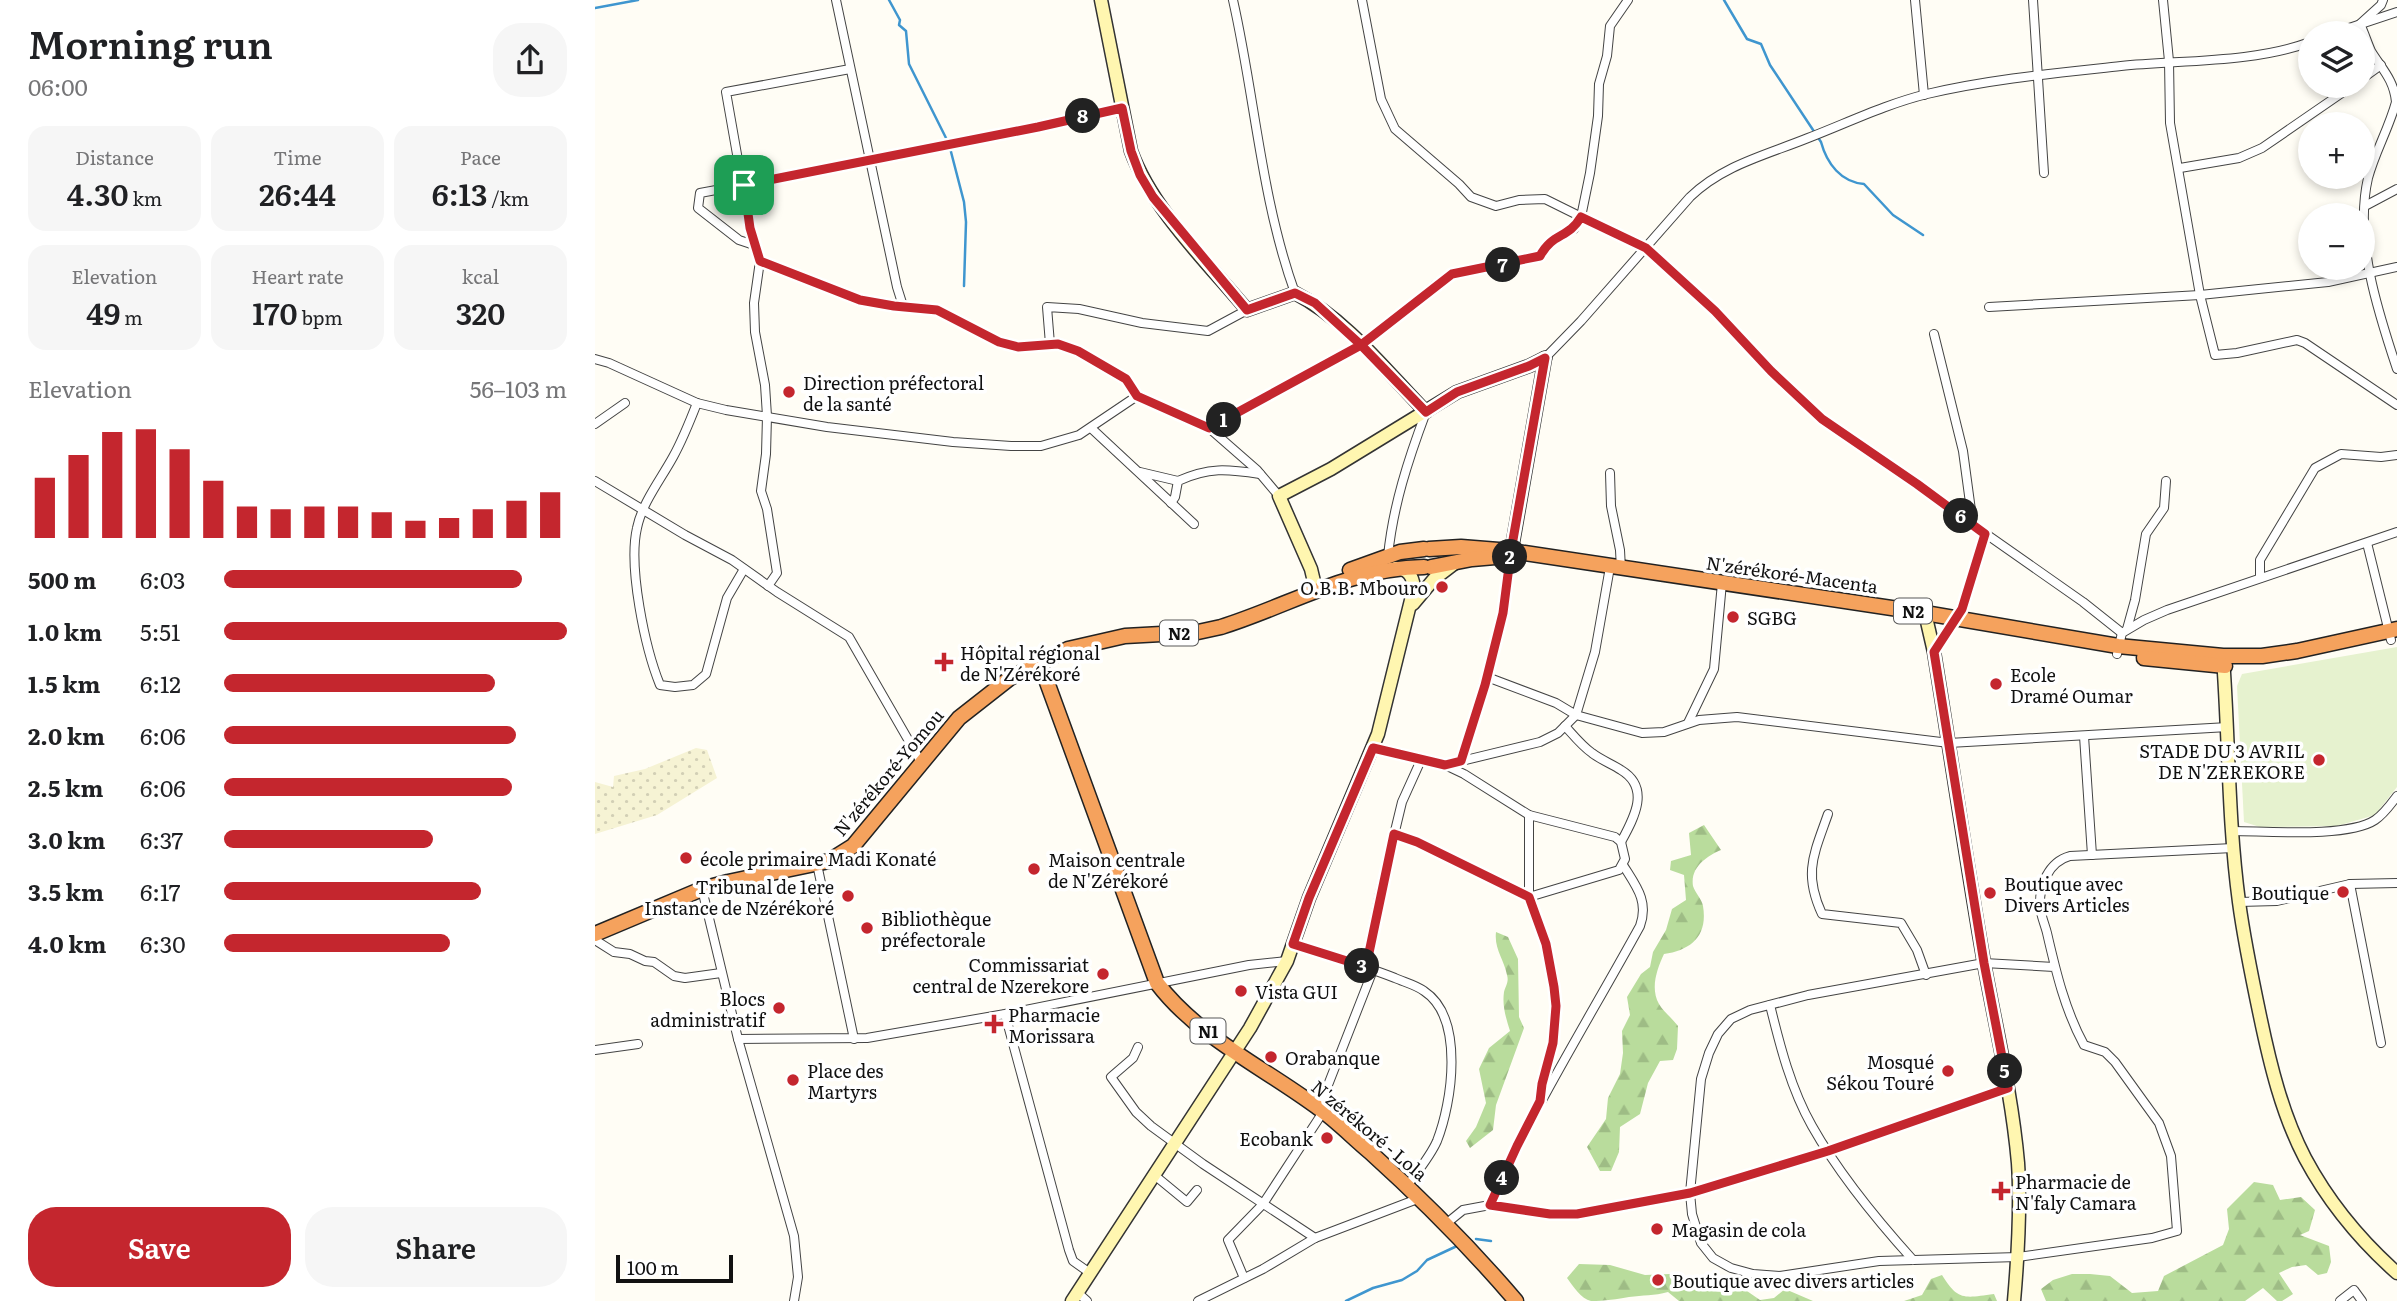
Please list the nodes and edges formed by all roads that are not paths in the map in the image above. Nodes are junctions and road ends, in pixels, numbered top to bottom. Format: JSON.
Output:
{"nodes":[{"id":1,"x":836,"y":0,"type":"edge"},
{"id":2,"x":1101,"y":0,"type":"edge"},
{"id":3,"x":1233,"y":0,"type":"edge"},
{"id":4,"x":1362,"y":0,"type":"edge"},
{"id":5,"x":1628,"y":0,"type":"edge"},
{"id":6,"x":1915,"y":0,"type":"edge"},
{"id":7,"x":2032,"y":0,"type":"edge"},
{"id":8,"x":2163,"y":0,"type":"edge"},
{"id":9,"x":2382,"y":0,"type":"edge"},
{"id":10,"x":2397,"y":12,"type":"edge"},
{"id":11,"x":2362,"y":21,"type":"edge"},
{"id":12,"x":2367,"y":21,"type":"edge"},
{"id":13,"x":2298,"y":46,"type":"edge"},
{"id":14,"x":2375,"y":56,"type":"edge"},
{"id":15,"x":2169,"y":61,"type":"junction"},
{"id":16,"x":2381,"y":65,"type":"junction"},
{"id":17,"x":850,"y":69,"type":"junction"},
{"id":18,"x":2375,"y":69,"type":"edge"},
{"id":19,"x":2036,"y":76,"type":"junction"},
{"id":20,"x":1924,"y":95,"type":"junction"},
{"id":21,"x":2396,"y":95,"type":"edge"},
{"id":22,"x":2334,"y":98,"type":"edge"},
{"id":23,"x":1122,"y":108,"type":"junction"},
{"id":24,"x":871,"y":161,"type":"junction"},
{"id":25,"x":2180,"y":167,"type":"junction"},
{"id":26,"x":2044,"y":173,"type":"dead end"},
{"id":27,"x":744,"y":185,"type":"junction"},
{"id":28,"x":2397,"y":189,"type":"edge"},
{"id":29,"x":2365,"y":203,"type":"edge"},
{"id":30,"x":2371,"y":203,"type":"edge"},
{"id":31,"x":1581,"y":217,"type":"junction"},
{"id":32,"x":754,"y":245,"type":"junction"},
{"id":33,"x":1646,"y":248,"type":"junction"},
{"id":34,"x":760,"y":261,"type":"junction"},
{"id":35,"x":2397,"y":267,"type":"edge"},
{"id":36,"x":2375,"y":273,"type":"edge"},
{"id":37,"x":2339,"y":280,"type":"edge"},
{"id":38,"x":2372,"y":280,"type":"edge"},
{"id":39,"x":1295,"y":293,"type":"junction"},
{"id":40,"x":2200,"y":295,"type":"junction"},
{"id":41,"x":903,"y":306,"type":"junction"},
{"id":42,"x":1989,"y":307,"type":"dead end"},
{"id":43,"x":1247,"y":310,"type":"junction"},
{"id":44,"x":1934,"y":334,"type":"dead end"},
{"id":45,"x":1050,"y":344,"type":"junction"},
{"id":46,"x":1361,"y":345,"type":"junction"},
{"id":47,"x":1545,"y":358,"type":"junction"},
{"id":48,"x":595,"y":359,"type":"edge"},
{"id":49,"x":2397,"y":369,"type":"edge"},
{"id":50,"x":1137,"y":396,"type":"junction"},
{"id":51,"x":625,"y":403,"type":"dead end"},
{"id":52,"x":697,"y":403,"type":"junction"},
{"id":53,"x":2397,"y":405,"type":"edge"},
{"id":54,"x":1426,"y":412,"type":"junction"},
{"id":55,"x":767,"y":416,"type":"junction"},
{"id":56,"x":595,"y":424,"type":"edge"},
{"id":57,"x":1091,"y":428,"type":"junction"},
{"id":58,"x":1209,"y":428,"type":"junction"},
{"id":59,"x":2397,"y":455,"type":"edge"},
{"id":60,"x":1137,"y":471,"type":"junction"},
{"id":61,"x":1260,"y":474,"type":"junction"},
{"id":62,"x":1610,"y":474,"type":"dead end"},
{"id":63,"x":595,"y":481,"type":"edge"},
{"id":64,"x":1178,"y":481,"type":"junction"},
{"id":65,"x":2166,"y":481,"type":"dead end"},
{"id":66,"x":1279,"y":496,"type":"junction"},
{"id":67,"x":1171,"y":503,"type":"junction"},
{"id":68,"x":644,"y":509,"type":"junction"},
{"id":69,"x":1194,"y":524,"type":"dead end"},
{"id":70,"x":1973,"y":525,"type":"junction"},
{"id":71,"x":2397,"y":532,"type":"edge"},
{"id":72,"x":1985,"y":534,"type":"junction"},
{"id":73,"x":2367,"y":543,"type":"junction"},
{"id":74,"x":1426,"y":549,"type":"junction"},
{"id":75,"x":1510,"y":555,"type":"junction"},
{"id":76,"x":1458,"y":561,"type":"junction"},
{"id":77,"x":1392,"y":562,"type":"junction"},
{"id":78,"x":1427,"y":567,"type":"junction"},
{"id":79,"x":744,"y":569,"type":"junction"},
{"id":80,"x":1613,"y":570,"type":"junction"},
{"id":81,"x":2260,"y":578,"type":"junction"},
{"id":82,"x":768,"y":586,"type":"junction"},
{"id":83,"x":1722,"y":587,"type":"junction"},
{"id":84,"x":1316,"y":590,"type":"junction"},
{"id":85,"x":1411,"y":607,"type":"junction"},
{"id":86,"x":1925,"y":617,"type":"junction"},
{"id":87,"x":1953,"y":622,"type":"junction"},
{"id":88,"x":2393,"y":635,"type":"edge"},
{"id":89,"x":2121,"y":641,"type":"junction"},
{"id":90,"x":1934,"y":652,"type":"junction"},
{"id":91,"x":2223,"y":661,"type":"junction"},
{"id":92,"x":1040,"y":663,"type":"junction"},
{"id":93,"x":1487,"y":677,"type":"junction"},
{"id":94,"x":1576,"y":715,"type":"junction"},
{"id":95,"x":1688,"y":723,"type":"junction"},
{"id":96,"x":1565,"y":726,"type":"junction"},
{"id":97,"x":2228,"y":727,"type":"junction"},
{"id":98,"x":2084,"y":736,"type":"junction"},
{"id":99,"x":1949,"y":743,"type":"junction"},
{"id":100,"x":1373,"y":748,"type":"junction"},
{"id":101,"x":1421,"y":760,"type":"junction"},
{"id":102,"x":1461,"y":761,"type":"junction"},
{"id":103,"x":921,"y":762,"type":"junction"},
{"id":104,"x":1445,"y":765,"type":"junction"},
{"id":105,"x":2397,"y":796,"type":"edge"},
{"id":106,"x":1828,"y":814,"type":"dead end"},
{"id":107,"x":1529,"y":815,"type":"junction"},
{"id":108,"x":2233,"y":831,"type":"junction"},
{"id":109,"x":1394,"y":834,"type":"junction"},
{"id":110,"x":1621,"y":842,"type":"junction"},
{"id":111,"x":2233,"y":848,"type":"junction"},
{"id":112,"x":2092,"y":855,"type":"junction"},
{"id":113,"x":817,"y":864,"type":"junction"},
{"id":114,"x":1623,"y":865,"type":"junction"},
{"id":115,"x":2397,"y":883,"type":"edge"},
{"id":116,"x":2350,"y":884,"type":"junction"},
{"id":117,"x":702,"y":890,"type":"junction"},
{"id":118,"x":1529,"y":897,"type":"junction"},
{"id":119,"x":2239,"y":902,"type":"junction"},
{"id":120,"x":595,"y":934,"type":"edge"},
{"id":121,"x":595,"y":940,"type":"edge"},
{"id":122,"x":1293,"y":944,"type":"junction"},
{"id":123,"x":1287,"y":961,"type":"junction"},
{"id":124,"x":1984,"y":963,"type":"junction"},
{"id":125,"x":2054,"y":967,"type":"junction"},
{"id":126,"x":1369,"y":968,"type":"junction"},
{"id":127,"x":721,"y":973,"type":"junction"},
{"id":128,"x":1926,"y":975,"type":"junction"},
{"id":129,"x":1157,"y":983,"type":"junction"},
{"id":130,"x":1770,"y":1004,"type":"junction"},
{"id":131,"x":1005,"y":1014,"type":"junction"},
{"id":132,"x":738,"y":1039,"type":"junction"},
{"id":133,"x":854,"y":1039,"type":"junction"},
{"id":134,"x":2381,"y":1043,"type":"dead end"},
{"id":135,"x":638,"y":1044,"type":"dead end"},
{"id":136,"x":1138,"y":1047,"type":"dead end"},
{"id":137,"x":595,"y":1049,"type":"edge"},
{"id":138,"x":1234,"y":1051,"type":"junction"},
{"id":139,"x":2008,"y":1088,"type":"junction"},
{"id":140,"x":1540,"y":1101,"type":"junction"},
{"id":141,"x":1321,"y":1110,"type":"junction"},
{"id":142,"x":1174,"y":1142,"type":"junction"},
{"id":143,"x":1828,"y":1151,"type":"junction"},
{"id":144,"x":1153,"y":1174,"type":"junction"},
{"id":145,"x":1407,"y":1186,"type":"junction"},
{"id":146,"x":1197,"y":1190,"type":"dead end"},
{"id":147,"x":1690,"y":1193,"type":"junction"},
{"id":148,"x":1420,"y":1198,"type":"junction"},
{"id":149,"x":1263,"y":1204,"type":"junction"},
{"id":150,"x":1490,"y":1205,"type":"junction"},
{"id":151,"x":1447,"y":1223,"type":"junction"},
{"id":152,"x":1315,"y":1238,"type":"junction"},
{"id":153,"x":2018,"y":1257,"type":"junction"},
{"id":154,"x":1913,"y":1260,"type":"junction"},
{"id":155,"x":1090,"y":1273,"type":"junction"},
{"id":156,"x":2397,"y":1273,"type":"edge"},
{"id":157,"x":1244,"y":1278,"type":"junction"},
{"id":158,"x":1079,"y":1298,"type":"edge"},
{"id":159,"x":794,"y":1301,"type":"edge"},
{"id":160,"x":1198,"y":1301,"type":"edge"},
{"id":161,"x":1516,"y":1301,"type":"edge"},
{"id":162,"x":2014,"y":1301,"type":"edge"},
{"id":163,"x":2340,"y":1301,"type":"edge"},
{"id":164,"x":2362,"y":1301,"type":"edge"}],
"edges":[{"from":1,"to":17,"type":"street"},
{"from":2,"to":23,"type":"street"},
{"from":3,"to":39,"type":"street"},
{"from":4,"to":31,"type":"street"},
{"from":5,"to":31,"type":"street"},
{"from":6,"to":20,"type":"street"},
{"from":7,"to":19,"type":"street"},
{"from":8,"to":15,"type":"street"},
{"from":9,"to":11,"type":"street"},
{"from":10,"to":12,"type":"street"},
{"from":13,"to":15,"type":"street"},
{"from":14,"to":16,"type":"street"},
{"from":15,"to":19,"type":"street"},
{"from":15,"to":25,"type":"street"},
{"from":16,"to":18,"type":"street"},
{"from":16,"to":21,"type":"street"},
{"from":17,"to":24,"type":"street"},
{"from":17,"to":27,"type":"street"},
{"from":19,"to":20,"type":"street"},
{"from":19,"to":26,"type":"street"},
{"from":20,"to":33,"type":"street"},
{"from":21,"to":29,"type":"street"},
{"from":22,"to":25,"type":"street"},
{"from":23,"to":24,"type":"street"},
{"from":23,"to":43,"type":"street"},
{"from":24,"to":27,"type":"street"},
{"from":24,"to":41,"type":"street"},
{"from":25,"to":40,"type":"street"},
{"from":27,"to":32,"type":"street"},
{"from":27,"to":32,"type":"street"},
{"from":28,"to":30,"type":"street"},
{"from":31,"to":33,"type":"street"},
{"from":31,"to":46,"type":"street"},
{"from":32,"to":34,"type":"street"},
{"from":33,"to":47,"type":"street"},
{"from":33,"to":70,"type":"street"},
{"from":34,"to":41,"type":"street"},
{"from":34,"to":55,"type":"street"},
{"from":35,"to":36,"type":"street"},
{"from":37,"to":40,"type":"street"},
{"from":38,"to":49,"type":"street"},
{"from":39,"to":43,"type":"street"},
{"from":39,"to":46,"type":"street"},
{"from":40,"to":42,"type":"street"},
{"from":40,"to":53,"type":"street"},
{"from":41,"to":45,"type":"street"},
{"from":43,"to":45,"type":"street"},
{"from":44,"to":70,"type":"street"},
{"from":45,"to":50,"type":"street"},
{"from":46,"to":54,"type":"street"},
{"from":46,"to":58,"type":"street"},
{"from":47,"to":54,"type":"street"},
{"from":47,"to":75,"type":"street"},
{"from":48,"to":52,"type":"street"},
{"from":50,"to":57,"type":"street"},
{"from":50,"to":58,"type":"street"},
{"from":51,"to":56,"type":"street"},
{"from":52,"to":55,"type":"street"},
{"from":52,"to":68,"type":"street"},
{"from":54,"to":66,"type":"street"},
{"from":54,"to":77,"type":"street"},
{"from":55,"to":57,"type":"street"},
{"from":55,"to":82,"type":"street"},
{"from":57,"to":60,"type":"street"},
{"from":58,"to":61,"type":"street"},
{"from":59,"to":81,"type":"street"},
{"from":60,"to":64,"type":"street"},
{"from":60,"to":67,"type":"street"},
{"from":61,"to":64,"type":"street"},
{"from":61,"to":66,"type":"street"},
{"from":62,"to":80,"type":"street"},
{"from":63,"to":68,"type":"street"},
{"from":64,"to":67,"type":"street"},
{"from":65,"to":89,"type":"street"},
{"from":66,"to":84,"type":"street"},
{"from":67,"to":69,"type":"street"},
{"from":68,"to":79,"type":"street"},
{"from":68,"to":79,"type":"street"},
{"from":70,"to":72,"type":"street"},
{"from":71,"to":73,"type":"street"},
{"from":72,"to":87,"type":"street"},
{"from":72,"to":89,"type":"street"},
{"from":73,"to":81,"type":"street"},
{"from":73,"to":88,"type":"street"},
{"from":74,"to":75,"type":"highway","number":"N2"},
{"from":74,"to":77,"type":"highway","number":"N2"},
{"from":74,"to":78,"type":"highway"},
{"from":75,"to":76,"type":"highway","number":"N2"},
{"from":75,"to":80,"type":"highway","number":"N2"},
{"from":75,"to":93,"type":"street"},
{"from":76,"to":78,"type":"highway","number":"N2"},
{"from":76,"to":85,"type":"street"},
{"from":77,"to":78,"type":"highway","number":"N2"},
{"from":77,"to":84,"type":"highway","number":"N2"},
{"from":77,"to":85,"type":"street"},
{"from":79,"to":82,"type":"street"},
{"from":80,"to":83,"type":"highway","number":"N2"},
{"from":80,"to":94,"type":"street"},
{"from":81,"to":89,"type":"street"},
{"from":82,"to":103,"type":"street"},
{"from":83,"to":86,"type":"highway","number":"N2"},
{"from":83,"to":95,"type":"street"},
{"from":84,"to":92,"type":"highway","number":"N2"},
{"from":85,"to":100,"type":"street"},
{"from":86,"to":87,"type":"highway","number":"N2"},
{"from":86,"to":90,"type":"street"},
{"from":87,"to":89,"type":"highway","number":"N2"},
{"from":87,"to":90,"type":"street"},
{"from":88,"to":91,"type":"highway","number":"N2"},
{"from":89,"to":91,"type":"highway","number":"N2"},
{"from":90,"to":99,"type":"street"},
{"from":91,"to":97,"type":"street"},
{"from":92,"to":103,"type":"highway","name":"N'zérékoré-Yomou"},
{"from":92,"to":129,"type":"highway","name":"N'zérékoré - Lola","number":"N1"},
{"from":93,"to":94,"type":"street"},
{"from":93,"to":102,"type":"street"},
{"from":94,"to":95,"type":"street"},
{"from":94,"to":96,"type":"street"},
{"from":95,"to":99,"type":"street"},
{"from":96,"to":102,"type":"street"},
{"from":96,"to":110,"type":"street"},
{"from":97,"to":98,"type":"street"},
{"from":97,"to":108,"type":"street"},
{"from":98,"to":99,"type":"street"},
{"from":98,"to":112,"type":"street"},
{"from":99,"to":124,"type":"street"},
{"from":100,"to":101,"type":"street"},
{"from":100,"to":122,"type":"street"},
{"from":101,"to":104,"type":"street"},
{"from":101,"to":109,"type":"street"},
{"from":102,"to":104,"type":"street"},
{"from":103,"to":113,"type":"highway","name":"N'zérékoré-Yomou"},
{"from":104,"to":107,"type":"street"},
{"from":105,"to":108,"type":"street"},
{"from":106,"to":128,"type":"street"},
{"from":107,"to":110,"type":"street"},
{"from":107,"to":118,"type":"street"},
{"from":108,"to":111,"type":"street"},
{"from":109,"to":118,"type":"street"},
{"from":109,"to":126,"type":"street"},
{"from":110,"to":114,"type":"street"},
{"from":111,"to":112,"type":"street"},
{"from":111,"to":119,"type":"street"},
{"from":112,"to":125,"type":"street"},
{"from":113,"to":117,"type":"highway","name":"N'zérékoré-Yomou"},
{"from":113,"to":133,"type":"street"},
{"from":114,"to":118,"type":"street"},
{"from":114,"to":140,"type":"street"},
{"from":115,"to":116,"type":"street"},
{"from":116,"to":119,"type":"street"},
{"from":116,"to":134,"type":"street"},
{"from":117,"to":120,"type":"highway","name":"N'zérékoré-Yomou"},
{"from":117,"to":127,"type":"street"},
{"from":118,"to":140,"type":"street"},
{"from":119,"to":156,"type":"street"},
{"from":121,"to":127,"type":"street"},
{"from":122,"to":123,"type":"street"},
{"from":122,"to":126,"type":"street"},
{"from":123,"to":129,"type":"street"},
{"from":123,"to":138,"type":"street"},
{"from":124,"to":125,"type":"street"},
{"from":124,"to":128,"type":"street"},
{"from":124,"to":139,"type":"street"},
{"from":125,"to":153,"type":"street"},
{"from":126,"to":141,"type":"street"},
{"from":126,"to":145,"type":"street"},
{"from":127,"to":132,"type":"street"},
{"from":128,"to":130,"type":"street"},
{"from":129,"to":131,"type":"street"},
{"from":129,"to":138,"type":"highway","name":"N'zérékoré - Lola","number":"N1"},
{"from":130,"to":143,"type":"street"},
{"from":130,"to":147,"type":"street"},
{"from":131,"to":133,"type":"street"},
{"from":131,"to":155,"type":"street"},
{"from":132,"to":133,"type":"street"},
{"from":132,"to":159,"type":"street"},
{"from":135,"to":137,"type":"street"},
{"from":136,"to":142,"type":"street"},
{"from":138,"to":141,"type":"highway","name":"N'zérékoré - Lola","number":"N1"},
{"from":138,"to":142,"type":"street"},
{"from":139,"to":143,"type":"street"},
{"from":139,"to":153,"type":"street"},
{"from":140,"to":150,"type":"street"},
{"from":141,"to":145,"type":"highway","name":"N'zérékoré - Lola","number":"N1"},
{"from":141,"to":149,"type":"street"},
{"from":142,"to":144,"type":"street"},
{"from":142,"to":149,"type":"street"},
{"from":143,"to":147,"type":"street"},
{"from":143,"to":154,"type":"street"},
{"from":144,"to":146,"type":"street"},
{"from":144,"to":155,"type":"street"},
{"from":145,"to":148,"type":"highway","name":"N'zérékoré - Lola","number":"N1"},
{"from":147,"to":150,"type":"street"},
{"from":147,"to":154,"type":"street"},
{"from":148,"to":151,"type":"highway","name":"N'zérékoré - Lola","number":"N1"},
{"from":148,"to":152,"type":"street"},
{"from":149,"to":152,"type":"street"},
{"from":149,"to":157,"type":"street"},
{"from":150,"to":151,"type":"street"},
{"from":151,"to":161,"type":"highway","name":"N'zérékoré - Lola","number":"N1"},
{"from":152,"to":157,"type":"street"},
{"from":153,"to":154,"type":"street"},
{"from":153,"to":162,"type":"street"},
{"from":155,"to":158,"type":"street"},
{"from":157,"to":160,"type":"street"},
{"from":163,"to":164,"type":"street"}]}
